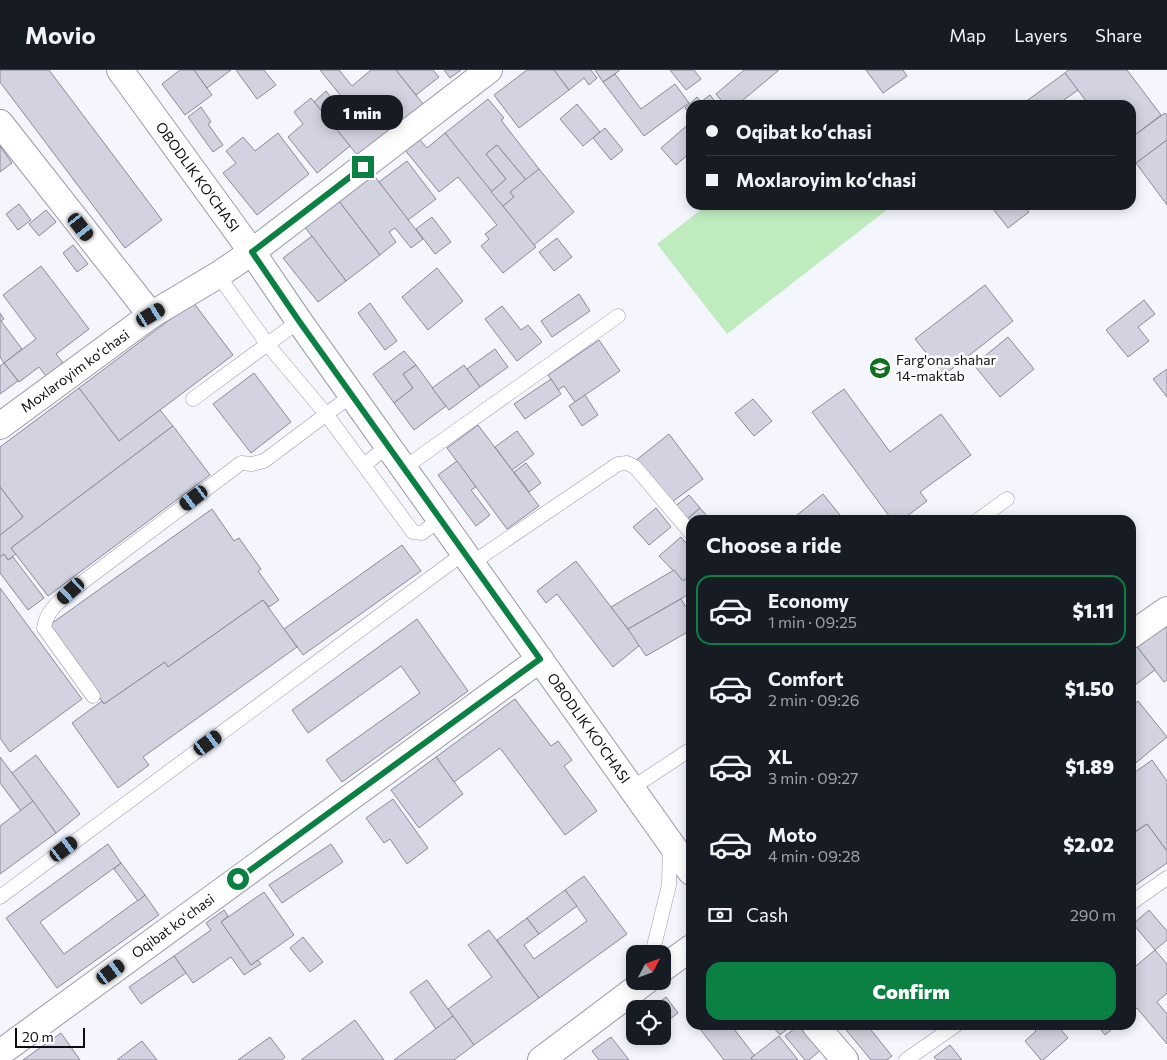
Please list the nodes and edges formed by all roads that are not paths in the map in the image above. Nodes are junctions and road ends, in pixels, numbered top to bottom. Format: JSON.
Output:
{"nodes":[{"id":1,"x":120,"y":70,"type":"edge"},
{"id":2,"x":489,"y":70,"type":"edge"},
{"id":3,"x":0,"y":123,"type":"edge"},
{"id":4,"x":252,"y":252,"type":"junction"},
{"id":5,"x":218,"y":275,"type":"junction"},
{"id":6,"x":151,"y":315,"type":"junction"},
{"id":7,"x":618,"y":316,"type":"dead end"},
{"id":8,"x":299,"y":321,"type":"junction"},
{"id":9,"x":268,"y":345,"type":"junction"},
{"id":10,"x":352,"y":395,"type":"junction"},
{"id":11,"x":193,"y":399,"type":"dead end"},
{"id":12,"x":326,"y":414,"type":"junction"},
{"id":13,"x":0,"y":426,"type":"edge"},
{"id":14,"x":388,"y":446,"type":"junction"},
{"id":15,"x":364,"y":465,"type":"junction"},
{"id":16,"x":404,"y":468,"type":"junction"},
{"id":17,"x":1007,"y":499,"type":"dead end"},
{"id":18,"x":985,"y":515,"type":"edge"},
{"id":19,"x":440,"y":519,"type":"junction"},
{"id":20,"x":686,"y":527,"type":"edge"},
{"id":21,"x":468,"y":558,"type":"junction"},
{"id":22,"x":1167,"y":610,"type":"edge"},
{"id":23,"x":1136,"y":632,"type":"edge"},
{"id":24,"x":540,"y":659,"type":"junction"},
{"id":25,"x":93,"y":696,"type":"dead end"},
{"id":26,"x":686,"y":752,"type":"edge"},
{"id":27,"x":632,"y":788,"type":"junction"},
{"id":28,"x":670,"y":843,"type":"junction"},
{"id":29,"x":686,"y":865,"type":"edge"},
{"id":30,"x":1167,"y":878,"type":"edge"},
{"id":31,"x":0,"y":897,"type":"edge"},
{"id":32,"x":1136,"y":900,"type":"edge"},
{"id":33,"x":654,"y":945,"type":"edge"},
{"id":34,"x":686,"y":952,"type":"edge"},
{"id":35,"x":671,"y":962,"type":"edge"},
{"id":36,"x":631,"y":990,"type":"edge"},
{"id":37,"x":819,"y":1030,"type":"edge"},
{"id":38,"x":949,"y":1030,"type":"edge"},
{"id":39,"x":0,"y":1053,"type":"edge"},
{"id":40,"x":541,"y":1060,"type":"edge"},
{"id":41,"x":845,"y":1060,"type":"edge"},
{"id":42,"x":906,"y":1060,"type":"edge"}],
"edges":[{"from":1,"to":4,"type":"street","name":"OBODLIK KO'CHASI"},
{"from":2,"to":4,"type":"street","name":"Moxlaroyim koʻchasi"},
{"from":3,"to":6,"type":"street"},
{"from":4,"to":5,"type":"street","name":"Moxlaroyim koʻchasi"},
{"from":4,"to":8,"type":"street","name":"OBODLIK KO'CHASI"},
{"from":5,"to":6,"type":"street","name":"Moxlaroyim koʻchasi"},
{"from":5,"to":9,"type":"lane"},
{"from":6,"to":13,"type":"street","name":"Moxlaroyim koʻchasi"},
{"from":7,"to":16,"type":"lane"},
{"from":8,"to":9,"type":"lane"},
{"from":8,"to":10,"type":"street","name":"OBODLIK KO'CHASI"},
{"from":9,"to":11,"type":"lane"},
{"from":9,"to":12,"type":"lane"},
{"from":10,"to":12,"type":"lane"},
{"from":10,"to":14,"type":"street","name":"OBODLIK KO'CHASI"},
{"from":12,"to":15,"type":"lane"},
{"from":12,"to":25,"type":"lane"},
{"from":14,"to":15,"type":"lane"},
{"from":14,"to":16,"type":"street","name":"OBODLIK KO'CHASI"},
{"from":15,"to":19,"type":"lane"},
{"from":16,"to":19,"type":"street","name":"OBODLIK KO'CHASI"},
{"from":17,"to":18,"type":"lane"},
{"from":19,"to":21,"type":"street","name":"OBODLIK KO'CHASI"},
{"from":20,"to":21,"type":"lane"},
{"from":21,"to":24,"type":"street","name":"OBODLIK KO'CHASI"},
{"from":21,"to":31,"type":"lane"},
{"from":22,"to":23,"type":"street"},
{"from":24,"to":27,"type":"street","name":"OBODLIK KO'CHASI"},
{"from":24,"to":39,"type":"street","name":"Oqibat koʻchasi"},
{"from":26,"to":27,"type":"lane"},
{"from":27,"to":28,"type":"street","name":"OBODLIK KO'CHASI"},
{"from":28,"to":29,"type":"street","name":"OBODLIK KO'CHASI"},
{"from":28,"to":33,"type":"lane"},
{"from":30,"to":32,"type":"lane"},
{"from":34,"to":35,"type":"street"},
{"from":36,"to":40,"type":"street"},
{"from":37,"to":41,"type":"street"},
{"from":38,"to":42,"type":"lane"}]}
